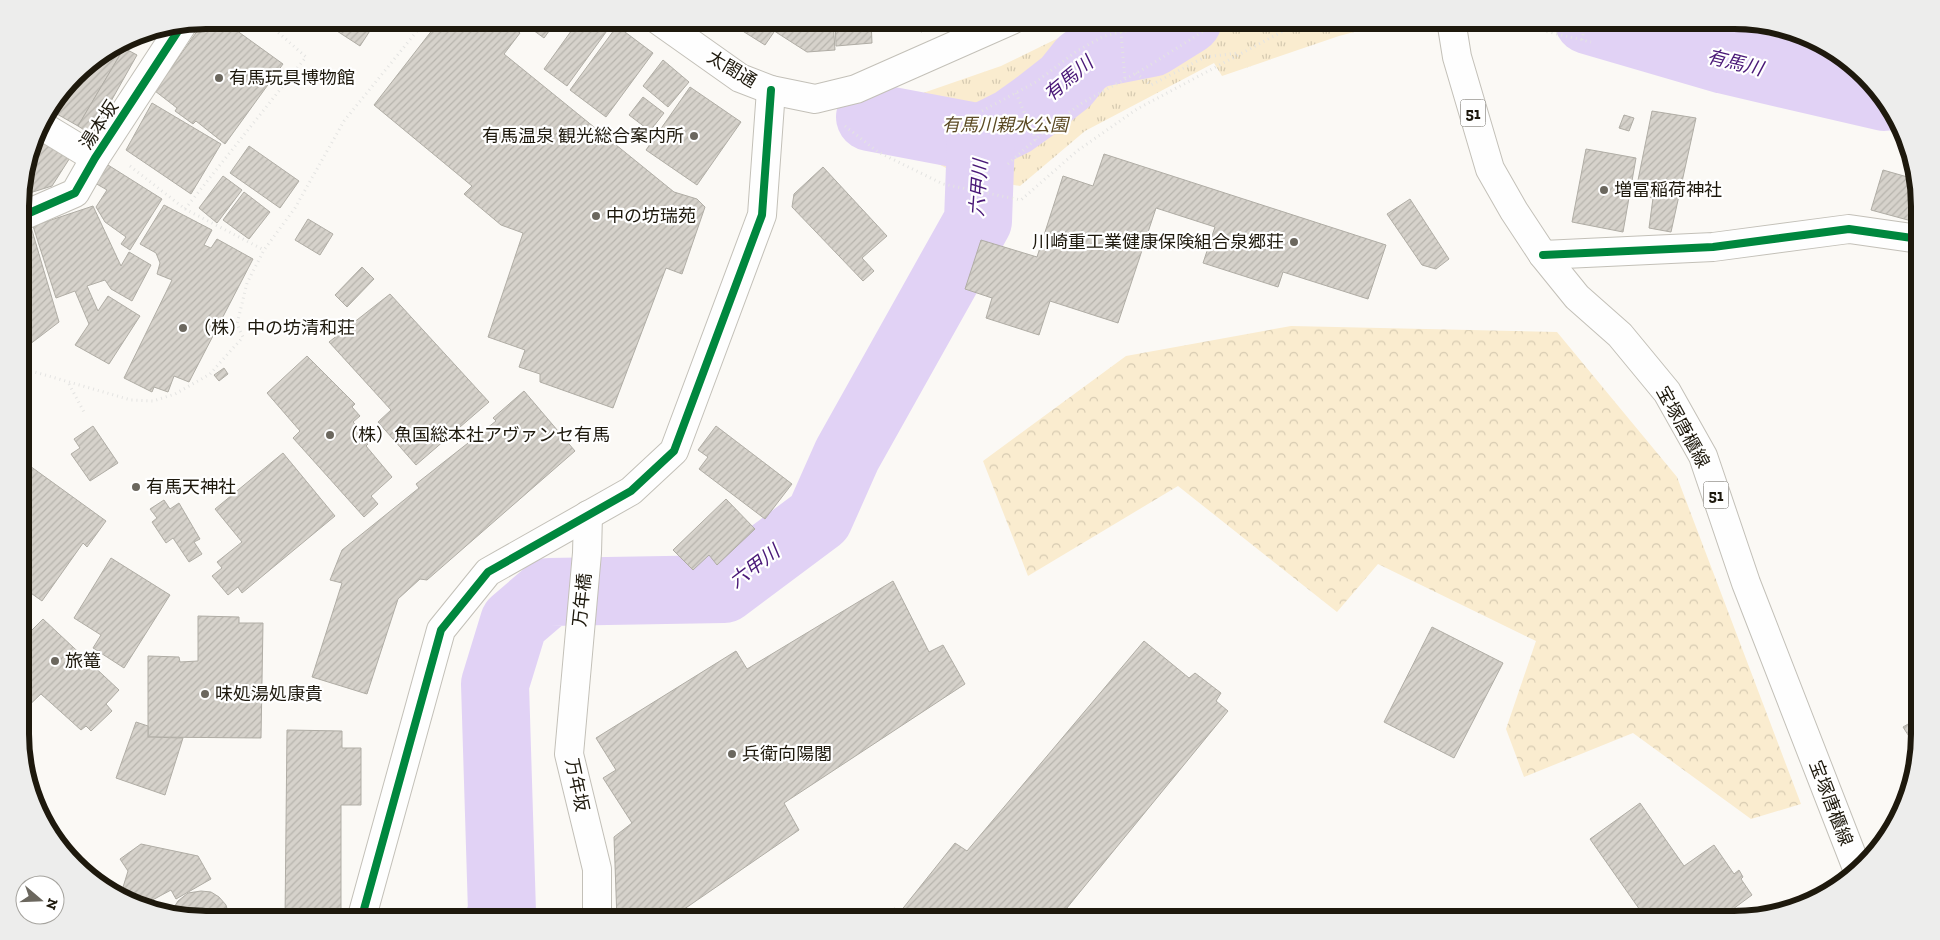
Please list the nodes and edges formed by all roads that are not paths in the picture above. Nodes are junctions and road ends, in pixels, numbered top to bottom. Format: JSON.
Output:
{"nodes":[{"id":1,"x":671,"y":29,"type":"edge"},
{"id":2,"x":992,"y":29,"type":"edge"},
{"id":3,"x":1452,"y":29,"type":"edge"},
{"id":4,"x":178,"y":31,"type":"edge"},
{"id":5,"x":771,"y":90,"type":"junction"},
{"id":6,"x":47,"y":128,"type":"edge"},
{"id":7,"x":99,"y":152,"type":"junction"},
{"id":8,"x":29,"y":213,"type":"edge"},
{"id":9,"x":1911,"y":238,"type":"edge"},
{"id":10,"x":1543,"y":255,"type":"junction"},
{"id":11,"x":588,"y":515,"type":"junction"},
{"id":12,"x":577,"y":648,"type":"joint"},
{"id":13,"x":1855,"y":864,"type":"edge"},
{"id":14,"x":363,"y":911,"type":"edge"},
{"id":15,"x":597,"y":911,"type":"edge"}],
"edges":[{"from":1,"to":5,"type":"street","name":"太閤通"},
{"from":2,"to":5,"type":"street","name":"太閤通"},
{"from":3,"to":10,"type":"street","name":"宝塚唐櫃線","number":"51"},
{"from":4,"to":7,"type":"street","name":"湯本坂"},
{"from":5,"to":11,"type":"street"},
{"from":6,"to":7,"type":"street"},
{"from":7,"to":8,"type":"street","name":"湯本坂"},
{"from":9,"to":10,"type":"street"},
{"from":10,"to":13,"type":"street","name":"宝塚唐櫃線","number":"51"},
{"from":11,"to":12,"type":"street","name":"万年橋"},
{"from":11,"to":14,"type":"street"},
{"from":12,"to":15,"type":"street","name":"万年坂"}]}
